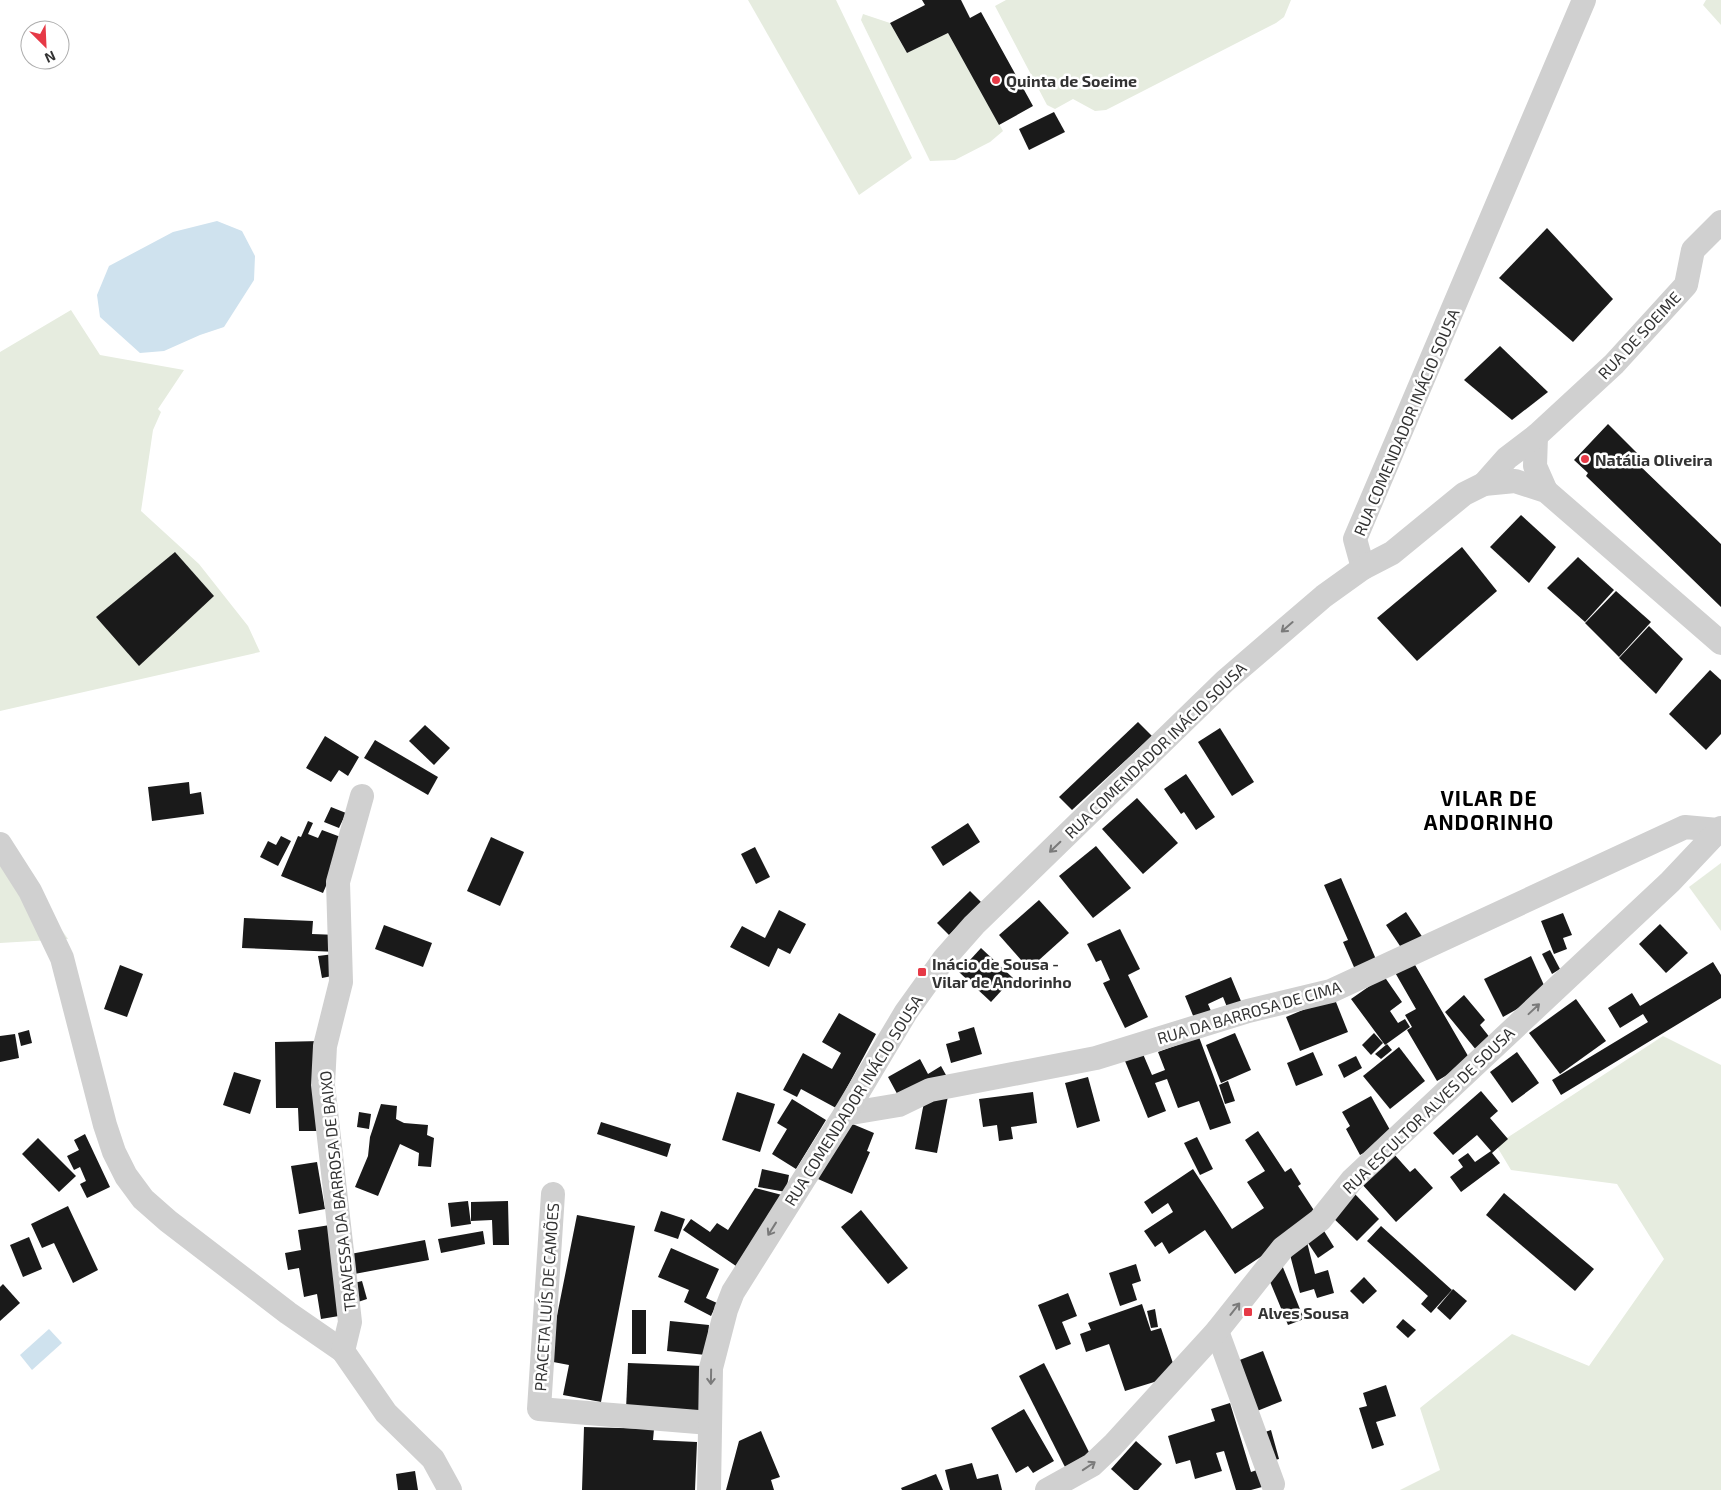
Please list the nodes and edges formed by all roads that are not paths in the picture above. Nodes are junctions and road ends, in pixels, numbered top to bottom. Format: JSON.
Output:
{"nodes":[{"id":1,"x":1584,"y":0,"type":"edge"},
{"id":2,"x":1721,"y":222,"type":"edge"},
{"id":3,"x":1536,"y":436,"type":"junction"},
{"id":4,"x":1484,"y":484,"type":"junction"},
{"id":5,"x":1546,"y":491,"type":"junction"},
{"id":6,"x":1364,"y":568,"type":"junction"},
{"id":7,"x":1721,"y":643,"type":"edge"},
{"id":8,"x":362,"y":796,"type":"dead end"},
{"id":9,"x":1720,"y":829,"type":"edge"},
{"id":10,"x":0,"y":844,"type":"edge"},
{"id":11,"x":845,"y":1114,"type":"junction"},
{"id":12,"x":553,"y":1194,"type":"dead end"},
{"id":13,"x":1217,"y":1331,"type":"junction"},
{"id":14,"x":344,"y":1351,"type":"junction"},
{"id":15,"x":710,"y":1423,"type":"junction"},
{"id":16,"x":1273,"y":1484,"type":"dead end"},
{"id":17,"x":450,"y":1490,"type":"edge"},
{"id":18,"x":709,"y":1490,"type":"edge"},
{"id":19,"x":1047,"y":1490,"type":"edge"}],
"edges":[{"from":1,"to":6,"type":"street","name":"RUA COMENDADOR INÁCIO SOUSA"},
{"from":2,"to":3,"type":"street","name":"RUA DE SOEIME"},
{"from":3,"to":4,"type":"street","name":"RUA DE SOEIME"},
{"from":3,"to":5,"type":"street"},
{"from":4,"to":5,"type":"street","name":"RUA DE SOEIME"},
{"from":4,"to":6,"type":"street","name":"RUA DE SOEIME"},
{"from":5,"to":7,"type":"street"},
{"from":6,"to":11,"type":"street","name":"RUA COMENDADOR INÁCIO SOUSA","one_way":true},
{"from":8,"to":14,"type":"street","name":"TRAVESSA DA BARROSA DE BAIXO"},
{"from":9,"to":11,"type":"street","name":"RUA DA BARROSA DE CIMA"},
{"from":13,"to":9,"type":"street","name":"RUA ESCULTOR ALVES DE SOUSA","one_way":true},
{"from":10,"to":14,"type":"street"},
{"from":11,"to":15,"type":"street","name":"RUA COMENDADOR INÁCIO SOUSA","one_way":true},
{"from":12,"to":15,"type":"street","name":"PRACETA LUÍS DE CAMÕES"},
{"from":13,"to":16,"type":"street"},
{"from":19,"to":13,"type":"street","name":"RUA ESCULTOR ALVES DE SOUSA","one_way":true},
{"from":14,"to":17,"type":"street"},
{"from":15,"to":18,"type":"street","name":"RUA COMENDADOR INÁCIO SOUSA"}]}
